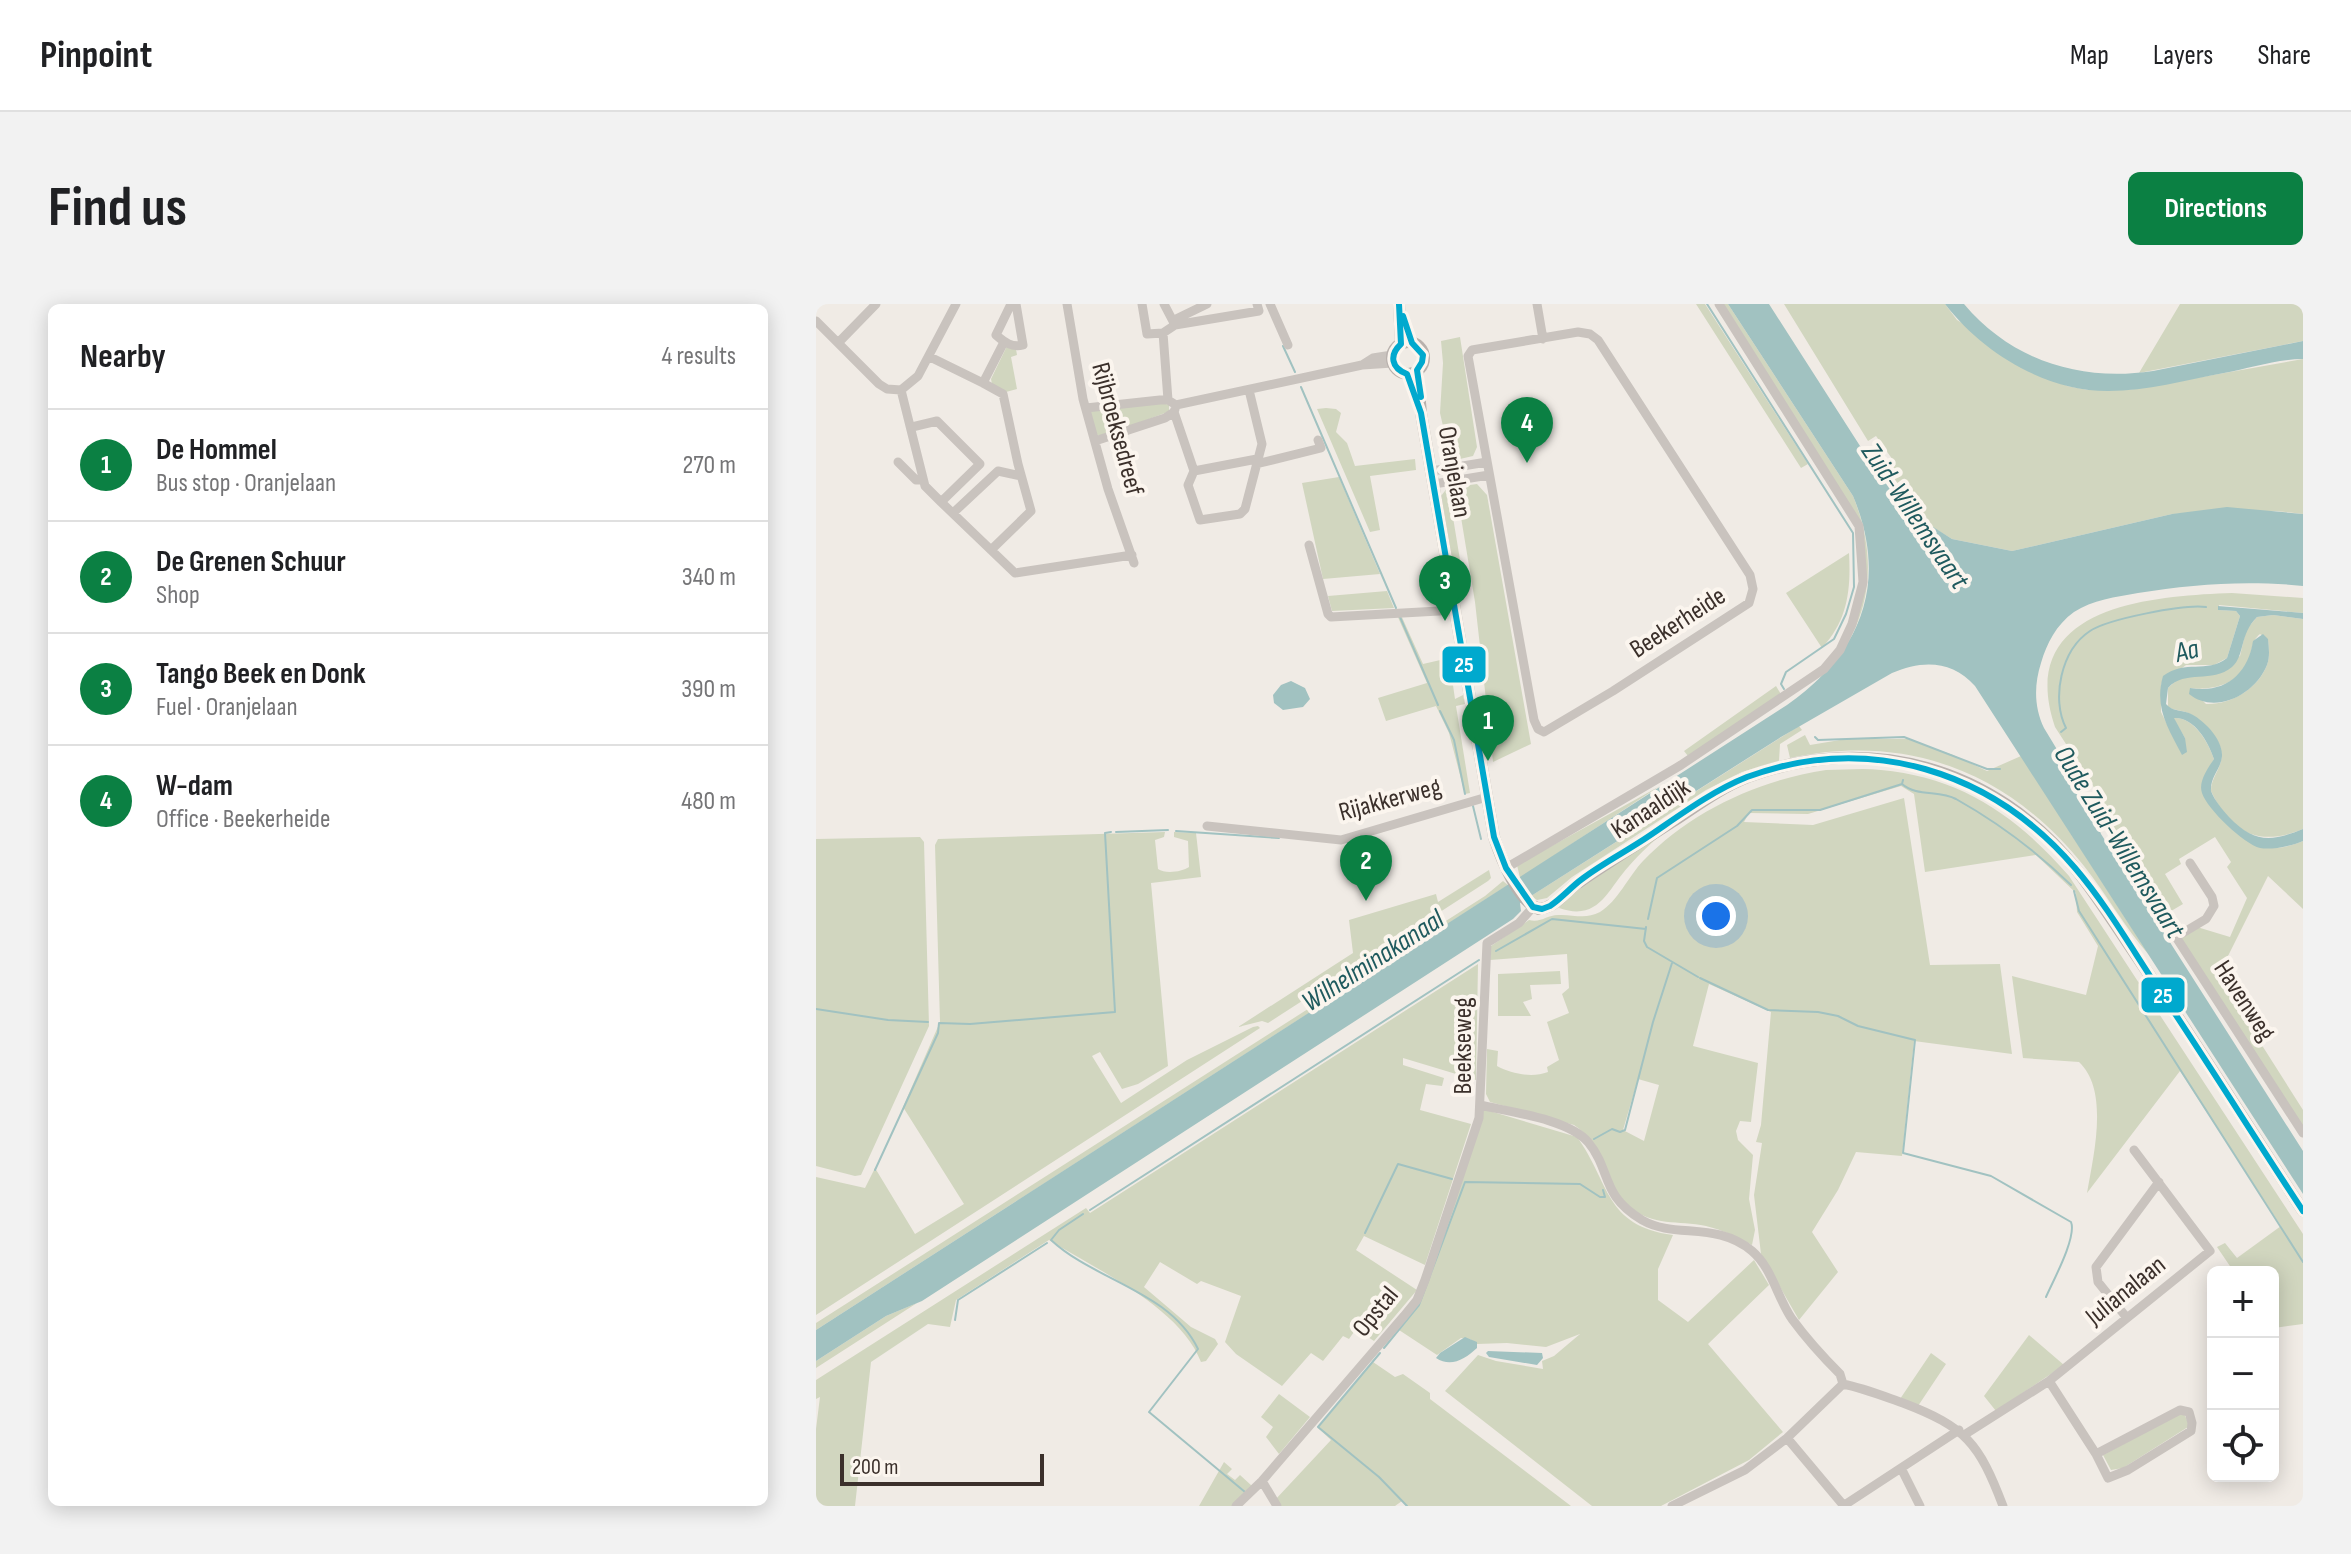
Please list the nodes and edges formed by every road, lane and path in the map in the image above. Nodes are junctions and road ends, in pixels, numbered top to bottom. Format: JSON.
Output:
{"nodes":[{"id":1,"x":876,"y":304,"type":"edge"},
{"id":2,"x":956,"y":304,"type":"edge"},
{"id":3,"x":1013,"y":304,"type":"edge"},
{"id":4,"x":1067,"y":304,"type":"edge"},
{"id":5,"x":1142,"y":304,"type":"edge"},
{"id":6,"x":1164,"y":304,"type":"edge"},
{"id":7,"x":1207,"y":304,"type":"edge"},
{"id":8,"x":1257,"y":304,"type":"edge"},
{"id":9,"x":1270,"y":304,"type":"edge"},
{"id":10,"x":1537,"y":304,"type":"edge"},
{"id":11,"x":1719,"y":304,"type":"edge"},
{"id":12,"x":1400,"y":307,"type":"edge"},
{"id":13,"x":816,"y":321,"type":"edge"},
{"id":14,"x":1175,"y":322,"type":"junction"},
{"id":15,"x":1163,"y":333,"type":"junction"},
{"id":16,"x":1543,"y":339,"type":"junction"},
{"id":17,"x":839,"y":342,"type":"junction"},
{"id":18,"x":1004,"y":342,"type":"junction"},
{"id":19,"x":1406,"y":343,"type":"junction"},
{"id":20,"x":1288,"y":345,"type":"dead end"},
{"id":21,"x":930,"y":357,"type":"junction"},
{"id":22,"x":1392,"y":359,"type":"junction"},
{"id":23,"x":1412,"y":372,"type":"junction"},
{"id":24,"x":983,"y":383,"type":"junction"},
{"id":25,"x":901,"y":390,"type":"junction"},
{"id":26,"x":1249,"y":390,"type":"junction"},
{"id":27,"x":1173,"y":406,"type":"junction"},
{"id":28,"x":1086,"y":408,"type":"junction"},
{"id":29,"x":912,"y":427,"type":"junction"},
{"id":30,"x":1318,"y":440,"type":"dead end"},
{"id":31,"x":1095,"y":441,"type":"junction"},
{"id":32,"x":898,"y":462,"type":"dead end"},
{"id":33,"x":1257,"y":462,"type":"junction"},
{"id":34,"x":1487,"y":462,"type":"junction"},
{"id":35,"x":1194,"y":471,"type":"junction"},
{"id":36,"x":1489,"y":475,"type":"junction"},
{"id":37,"x":1021,"y":476,"type":"junction"},
{"id":38,"x":1433,"y":478,"type":"junction"},
{"id":39,"x":923,"y":480,"type":"junction"},
{"id":40,"x":941,"y":502,"type":"junction"},
{"id":41,"x":953,"y":513,"type":"junction"},
{"id":42,"x":1309,"y":545,"type":"dead end"},
{"id":43,"x":991,"y":550,"type":"junction"},
{"id":44,"x":1454,"y":608,"type":"junction"},
{"id":45,"x":1487,"y":797,"type":"junction"},
{"id":46,"x":1207,"y":826,"type":"dead end"},
{"id":47,"x":2190,"y":863,"type":"dead end"},
{"id":48,"x":1506,"y":868,"type":"junction"},
{"id":49,"x":1531,"y":905,"type":"junction"},
{"id":50,"x":1480,"y":1105,"type":"junction"},
{"id":51,"x":2303,"y":1133,"type":"edge"},
{"id":52,"x":2134,"y":1150,"type":"dead end"},
{"id":53,"x":2159,"y":1182,"type":"junction"},
{"id":54,"x":2303,"y":1211,"type":"edge"},
{"id":55,"x":2127,"y":1318,"type":"junction"},
{"id":56,"x":2049,"y":1381,"type":"junction"},
{"id":57,"x":1843,"y":1384,"type":"junction"},
{"id":58,"x":1962,"y":1433,"type":"junction"},
{"id":59,"x":1787,"y":1438,"type":"junction"},
{"id":60,"x":2096,"y":1454,"type":"junction"},
{"id":61,"x":1901,"y":1468,"type":"junction"},
{"id":62,"x":1262,"y":1481,"type":"junction"},
{"id":63,"x":1236,"y":1506,"type":"edge"},
{"id":64,"x":1277,"y":1506,"type":"edge"},
{"id":65,"x":1672,"y":1506,"type":"edge"},
{"id":66,"x":1844,"y":1506,"type":"edge"},
{"id":67,"x":1920,"y":1506,"type":"edge"},
{"id":68,"x":2003,"y":1506,"type":"edge"}],
"edges":[{"from":1,"to":17,"type":"street"},
{"from":2,"to":21,"type":"street"},
{"from":3,"to":18,"type":"street"},
{"from":3,"to":18,"type":"street"},
{"from":4,"to":28,"type":"street","name":"Rijbroeksedreef"},
{"from":5,"to":15,"type":"street"},
{"from":6,"to":14,"type":"street"},
{"from":7,"to":14,"type":"street"},
{"from":8,"to":14,"type":"street"},
{"from":9,"to":20,"type":"street"},
{"from":10,"to":16,"type":"street"},
{"from":11,"to":48,"type":"street"},
{"from":12,"to":19,"type":"main road"},
{"from":13,"to":17,"type":"street"},
{"from":14,"to":15,"type":"street"},
{"from":15,"to":27,"type":"street"},
{"from":16,"to":34,"type":"street","name":"Beekerheide"},
{"from":16,"to":36,"type":"street","name":"Beekerheide"},
{"from":17,"to":25,"type":"street"},
{"from":18,"to":24,"type":"street"},
{"from":19,"to":22,"type":"main road"},
{"from":19,"to":23,"type":"main road"},
{"from":21,"to":24,"type":"street"},
{"from":21,"to":25,"type":"street"},
{"from":22,"to":23,"type":"main road"},
{"from":22,"to":26,"type":"street"},
{"from":23,"to":38,"type":"main road","name":"Oranjelaan"},
{"from":24,"to":37,"type":"street"},
{"from":25,"to":29,"type":"street"},
{"from":26,"to":27,"type":"street"},
{"from":26,"to":33,"type":"street"},
{"from":27,"to":28,"type":"street"},
{"from":27,"to":31,"type":"street"},
{"from":27,"to":35,"type":"street"},
{"from":28,"to":31,"type":"street","name":"Rijbroeksedreef"},
{"from":29,"to":39,"type":"street"},
{"from":29,"to":40,"type":"street"},
{"from":30,"to":33,"type":"street"},
{"from":31,"to":43,"type":"street","name":"Rijbroeksedreef"},
{"from":32,"to":39,"type":"street"},
{"from":33,"to":35,"type":"street"},
{"from":33,"to":35,"type":"street"},
{"from":34,"to":36,"type":"street","name":"Beekerheide"},
{"from":34,"to":38,"type":"street"},
{"from":36,"to":38,"type":"street"},
{"from":37,"to":41,"type":"street"},
{"from":37,"to":43,"type":"street"},
{"from":38,"to":44,"type":"main road","name":"Oranjelaan"},
{"from":39,"to":40,"type":"street"},
{"from":40,"to":41,"type":"street"},
{"from":41,"to":43,"type":"street"},
{"from":42,"to":44,"type":"street"},
{"from":44,"to":45,"type":"main road","name":"Oranjelaan"},
{"from":45,"to":46,"type":"street","name":"Rijakkerweg"},
{"from":45,"to":48,"type":"main road","name":"Oranjelaan"},
{"from":47,"to":51,"type":"street","name":"Havenweg"},
{"from":48,"to":49,"type":"main road","name":"Oranjelaan"},
{"from":49,"to":50,"type":"street","name":"Beekseweg"},
{"from":49,"to":54,"type":"main road","name":"Kanaaldijk"},
{"from":50,"to":57,"type":"street","name":"Beekseweg"},
{"from":50,"to":62,"type":"street","name":"Opstal"},
{"from":52,"to":53,"type":"street","name":"Julianalaan"},
{"from":53,"to":55,"type":"street"},
{"from":53,"to":55,"type":"street","name":"Julianalaan"},
{"from":55,"to":56,"type":"street","name":"Julianalaan"},
{"from":56,"to":58,"type":"street","name":"Julianalaan"},
{"from":56,"to":60,"type":"street"},
{"from":57,"to":58,"type":"street"},
{"from":57,"to":59,"type":"street"},
{"from":58,"to":61,"type":"street","name":"Julianalaan"},
{"from":58,"to":68,"type":"street"},
{"from":59,"to":65,"type":"street"},
{"from":59,"to":66,"type":"street"},
{"from":60,"to":60,"type":"street"},
{"from":61,"to":66,"type":"street","name":"Julianalaan"},
{"from":61,"to":67,"type":"street"},
{"from":62,"to":63,"type":"street","name":"Opstal"},
{"from":62,"to":64,"type":"street"}]}
